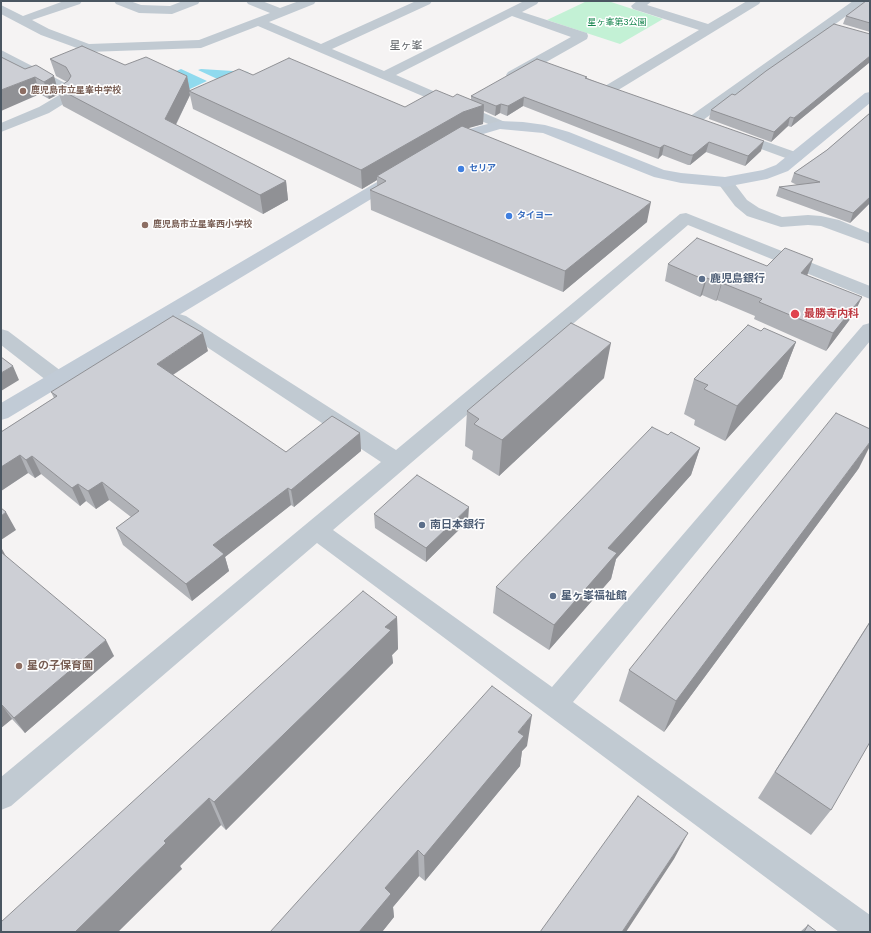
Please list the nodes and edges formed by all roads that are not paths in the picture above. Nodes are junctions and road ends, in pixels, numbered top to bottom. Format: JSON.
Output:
{"nodes":[{"id":1,"x":76,"y":1,"type":"edge"},
{"id":2,"x":120,"y":1,"type":"edge"},
{"id":3,"x":194,"y":1,"type":"edge"},
{"id":4,"x":252,"y":1,"type":"edge"},
{"id":5,"x":310,"y":1,"type":"edge"},
{"id":6,"x":426,"y":1,"type":"edge"},
{"id":7,"x":533,"y":1,"type":"edge"},
{"id":8,"x":646,"y":1,"type":"edge"},
{"id":9,"x":755,"y":1,"type":"edge"},
{"id":10,"x":861,"y":1,"type":"edge"},
{"id":11,"x":1,"y":9,"type":"edge"},
{"id":12,"x":511,"y":12,"type":"junction"},
{"id":13,"x":281,"y":13,"type":"junction"},
{"id":14,"x":22,"y":20,"type":"junction"},
{"id":15,"x":259,"y":22,"type":"junction"},
{"id":16,"x":827,"y":25,"type":"junction"},
{"id":17,"x":709,"y":29,"type":"junction"},
{"id":18,"x":841,"y":30,"type":"edge"},
{"id":19,"x":321,"y":49,"type":"junction"},
{"id":20,"x":1,"y":54,"type":"edge"},
{"id":21,"x":536,"y":62,"type":"junction"},
{"id":22,"x":550,"y":67,"type":"edge"},
{"id":23,"x":384,"y":76,"type":"junction"},
{"id":24,"x":502,"y":80,"type":"edge"},
{"id":25,"x":595,"y":84,"type":"edge"},
{"id":26,"x":610,"y":89,"type":"junction"},
{"id":27,"x":624,"y":94,"type":"edge"},
{"id":28,"x":870,"y":96,"type":"edge"},
{"id":29,"x":469,"y":99,"type":"edge"},
{"id":30,"x":456,"y":106,"type":"junction"},
{"id":31,"x":680,"y":115,"type":"edge"},
{"id":32,"x":694,"y":120,"type":"junction"},
{"id":33,"x":500,"y":125,"type":"junction"},
{"id":34,"x":709,"y":125,"type":"edge"},
{"id":35,"x":1,"y":128,"type":"edge"},
{"id":36,"x":723,"y":131,"type":"edge"},
{"id":37,"x":434,"y":154,"type":"edge"},
{"id":38,"x":796,"y":157,"type":"junction"},
{"id":39,"x":407,"y":170,"type":"edge"},
{"id":40,"x":725,"y":182,"type":"junction"},
{"id":41,"x":870,"y":239,"type":"edge"},
{"id":42,"x":870,"y":293,"type":"edge"},
{"id":43,"x":169,"y":313,"type":"junction"},
{"id":44,"x":870,"y":329,"type":"edge"},
{"id":45,"x":1,"y":335,"type":"edge"},
{"id":46,"x":58,"y":379,"type":"junction"},
{"id":47,"x":1,"y":413,"type":"edge"},
{"id":48,"x":397,"y":462,"type":"junction"},
{"id":49,"x":316,"y":530,"type":"junction"},
{"id":50,"x":554,"y":704,"type":"junction"},
{"id":51,"x":1,"y":796,"type":"edge"},
{"id":52,"x":866,"y":932,"type":"edge"}],
"edges":[{"from":1,"to":14,"type":"street"},
{"from":2,"to":3,"type":"street"},
{"from":4,"to":13,"type":"street"},
{"from":5,"to":13,"type":"street"},
{"from":6,"to":19,"type":"street"},
{"from":7,"to":12,"type":"street"},
{"from":8,"to":17,"type":"street"},
{"from":9,"to":17,"type":"street"},
{"from":10,"to":16,"type":"street"},
{"from":11,"to":14,"type":"street"},
{"from":12,"to":21,"type":"street"},
{"from":12,"to":23,"type":"street"},
{"from":13,"to":15,"type":"street"},
{"from":14,"to":15,"type":"street"},
{"from":15,"to":19,"type":"street"},
{"from":16,"to":18,"type":"street"},
{"from":16,"to":32,"type":"street"},
{"from":17,"to":26,"type":"street"},
{"from":19,"to":23,"type":"street"},
{"from":20,"to":35,"type":"street"},
{"from":21,"to":22,"type":"street"},
{"from":21,"to":24,"type":"street"},
{"from":23,"to":30,"type":"street"},
{"from":25,"to":26,"type":"street"},
{"from":26,"to":27,"type":"street"},
{"from":28,"to":38,"type":"street"},
{"from":29,"to":30,"type":"street"},
{"from":30,"to":33,"type":"street"},
{"from":31,"to":32,"type":"street"},
{"from":32,"to":34,"type":"street"},
{"from":33,"to":37,"type":"street"},
{"from":33,"to":40,"type":"street"},
{"from":36,"to":38,"type":"street"},
{"from":38,"to":40,"type":"street"},
{"from":39,"to":43,"type":"street"},
{"from":40,"to":41,"type":"street"},
{"from":42,"to":48,"type":"street"},
{"from":43,"to":46,"type":"street"},
{"from":43,"to":48,"type":"street"},
{"from":44,"to":50,"type":"street"},
{"from":45,"to":46,"type":"street"},
{"from":46,"to":47,"type":"street"},
{"from":48,"to":49,"type":"street"},
{"from":49,"to":50,"type":"street"},
{"from":49,"to":51,"type":"street"},
{"from":50,"to":52,"type":"street"}]}
